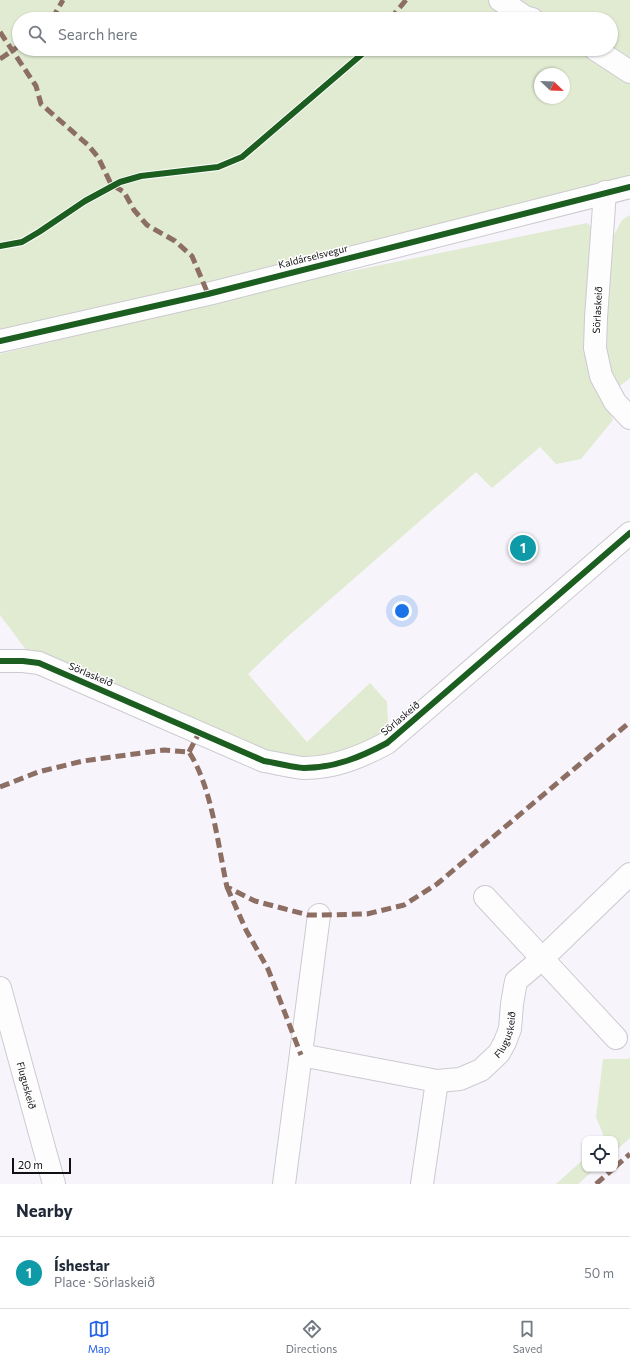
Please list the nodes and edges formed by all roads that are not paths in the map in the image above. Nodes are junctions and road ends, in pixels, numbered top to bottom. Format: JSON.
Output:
{"nodes":[{"id":1,"x":500,"y":0,"type":"edge"},
{"id":2,"x":518,"y":12,"type":"edge"},
{"id":3,"x":606,"y":56,"type":"edge"},
{"id":4,"x":630,"y":72,"type":"edge"},
{"id":5,"x":630,"y":187,"type":"edge"},
{"id":6,"x":605,"y":192,"type":"junction"},
{"id":7,"x":0,"y":341,"type":"edge"},
{"id":8,"x":630,"y":418,"type":"edge"},
{"id":9,"x":630,"y":533,"type":"edge"},
{"id":10,"x":0,"y":662,"type":"edge"},
{"id":11,"x":630,"y":874,"type":"edge"},
{"id":12,"x":485,"y":896,"type":"dead end"},
{"id":13,"x":319,"y":915,"type":"dead end"},
{"id":14,"x":543,"y":958,"type":"junction"},
{"id":15,"x":0,"y":988,"type":"edge"},
{"id":16,"x":616,"y":1038,"type":"dead end"},
{"id":17,"x":301,"y":1055,"type":"junction"},
{"id":18,"x":437,"y":1081,"type":"junction"},
{"id":19,"x":54,"y":1184,"type":"edge"},
{"id":20,"x":284,"y":1184,"type":"edge"},
{"id":21,"x":422,"y":1184,"type":"edge"}],
"edges":[{"from":1,"to":2,"type":"street"},
{"from":3,"to":4,"type":"street"},
{"from":5,"to":6,"type":"street","name":"Kaldárselsvegur"},
{"from":6,"to":7,"type":"street","name":"Kaldárselsvegur"},
{"from":6,"to":8,"type":"street","name":"Sörlaskeið"},
{"from":9,"to":10,"type":"street","name":"Sörlaskeið"},
{"from":11,"to":14,"type":"street","name":"Fluguskeið"},
{"from":12,"to":14,"type":"street"},
{"from":13,"to":17,"type":"street"},
{"from":14,"to":16,"type":"street"},
{"from":14,"to":18,"type":"street","name":"Fluguskeið"},
{"from":15,"to":19,"type":"street","name":"Fluguskeið"},
{"from":17,"to":18,"type":"street","name":"Fluguskeið"},
{"from":17,"to":20,"type":"street"},
{"from":18,"to":21,"type":"street"}]}
